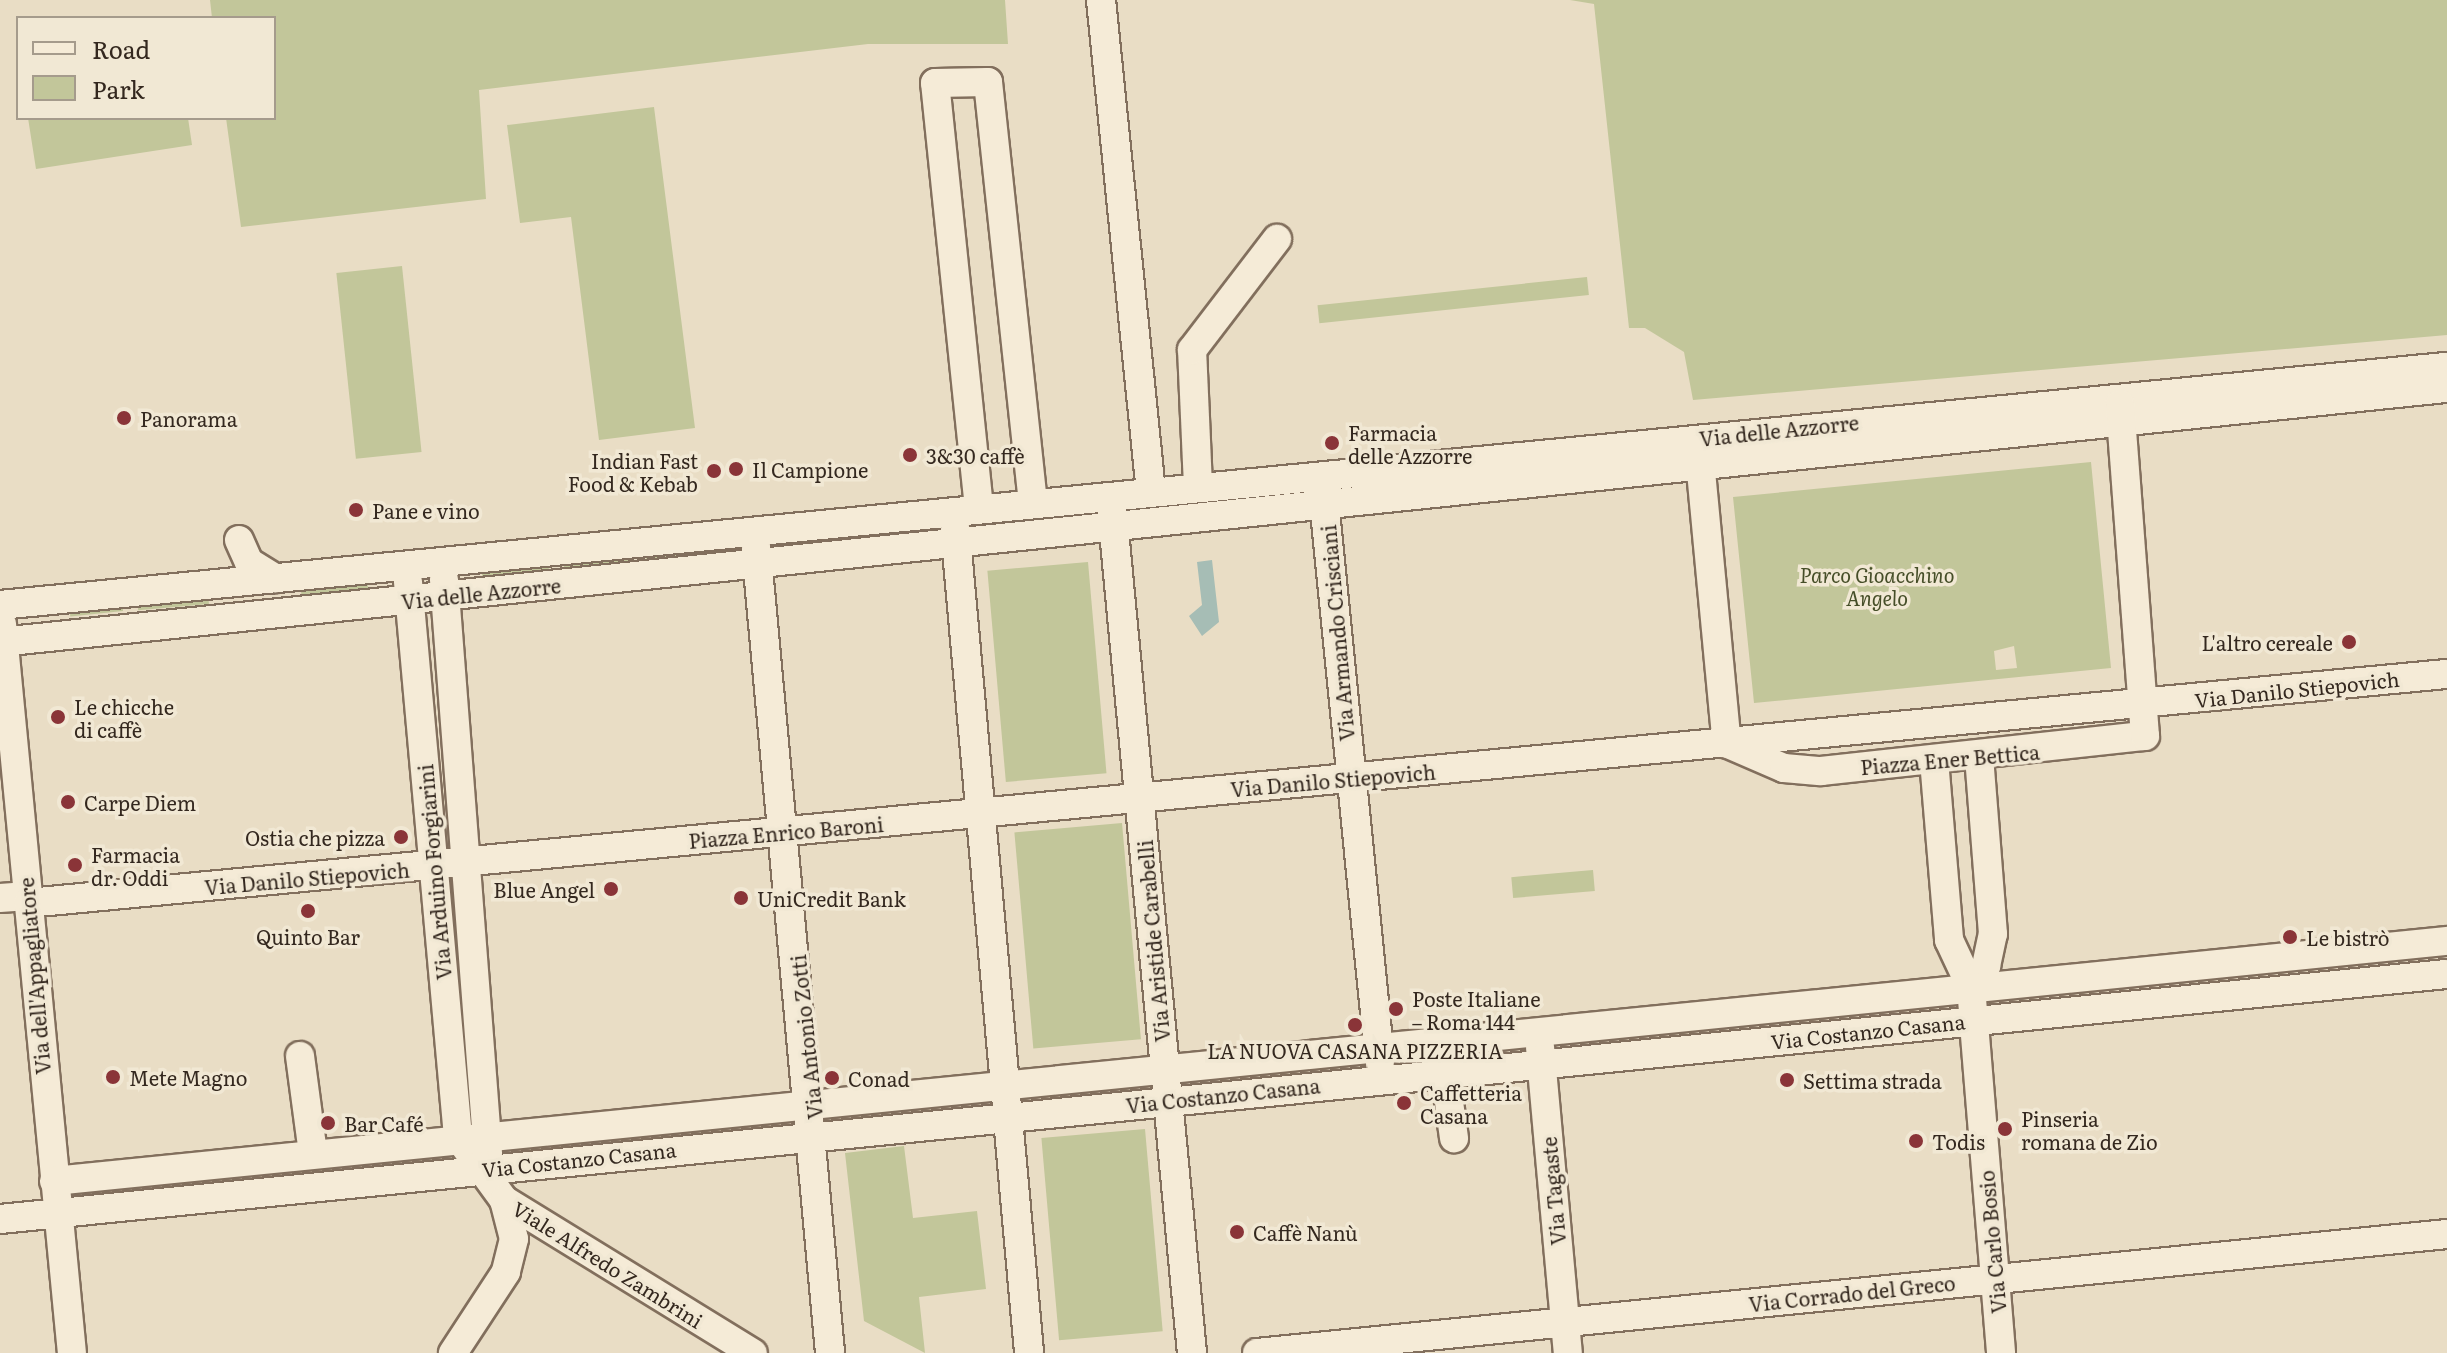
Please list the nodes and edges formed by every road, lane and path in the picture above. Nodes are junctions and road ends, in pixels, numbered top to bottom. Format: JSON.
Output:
{"nodes":[{"id":1,"x":1101,"y":0,"type":"edge"},
{"id":2,"x":1277,"y":239,"type":"dead end"},
{"id":3,"x":2447,"y":367,"type":"edge"},
{"id":4,"x":2447,"y":388,"type":"edge"},
{"id":5,"x":2120,"y":409,"type":"junction"},
{"id":6,"x":1699,"y":438,"type":"junction"},
{"id":7,"x":1701,"y":467,"type":"junction"},
{"id":8,"x":1321,"y":474,"type":"junction"},
{"id":9,"x":1198,"y":486,"type":"junction"},
{"id":10,"x":1151,"y":491,"type":"junction"},
{"id":11,"x":1111,"y":495,"type":"junction"},
{"id":12,"x":1033,"y":503,"type":"junction"},
{"id":13,"x":1325,"y":507,"type":"junction"},
{"id":14,"x":966,"y":510,"type":"junction"},
{"id":15,"x":1115,"y":529,"type":"junction"},
{"id":16,"x":754,"y":531,"type":"junction"},
{"id":17,"x":239,"y":540,"type":"dead end"},
{"id":18,"x":957,"y":546,"type":"junction"},
{"id":19,"x":441,"y":561,"type":"junction"},
{"id":20,"x":406,"y":565,"type":"junction"},
{"id":21,"x":758,"y":566,"type":"junction"},
{"id":22,"x":275,"y":578,"type":"junction"},
{"id":23,"x":445,"y":597,"type":"junction"},
{"id":24,"x":410,"y":600,"type":"junction"},
{"id":25,"x":0,"y":603,"type":"edge"},
{"id":26,"x":2,"y":641,"type":"edge"},
{"id":27,"x":2447,"y":674,"type":"edge"},
{"id":28,"x":2147,"y":704,"type":"junction"},
{"id":29,"x":1727,"y":744,"type":"junction"},
{"id":30,"x":1979,"y":756,"type":"junction"},
{"id":31,"x":1934,"y":760,"type":"junction"},
{"id":32,"x":1350,"y":779,"type":"junction"},
{"id":33,"x":1140,"y":799,"type":"junction"},
{"id":34,"x":982,"y":815,"type":"junction"},
{"id":35,"x":939,"y":818,"type":"joint"},
{"id":36,"x":785,"y":832,"type":"junction"},
{"id":37,"x":633,"y":846,"type":"joint"},
{"id":38,"x":467,"y":863,"type":"junction"},
{"id":39,"x":433,"y":866,"type":"junction"},
{"id":40,"x":19,"y":899,"type":"edge"},
{"id":41,"x":2447,"y":941,"type":"edge"},
{"id":42,"x":2447,"y":974,"type":"edge"},
{"id":43,"x":1971,"y":987,"type":"junction"},
{"id":44,"x":1974,"y":1020,"type":"junction"},
{"id":45,"x":1538,"y":1029,"type":"junction"},
{"id":46,"x":1378,"y":1045,"type":"junction"},
{"id":47,"x":300,"y":1056,"type":"dead end"},
{"id":48,"x":1542,"y":1064,"type":"junction"},
{"id":49,"x":1165,"y":1068,"type":"junction"},
{"id":50,"x":1445,"y":1073,"type":"junction"},
{"id":51,"x":1382,"y":1079,"type":"junction"},
{"id":52,"x":1002,"y":1082,"type":"junction"},
{"id":53,"x":1168,"y":1102,"type":"junction"},
{"id":54,"x":812,"y":1103,"type":"junction"},
{"id":55,"x":1005,"y":1116,"type":"junction"},
{"id":56,"x":491,"y":1134,"type":"junction"},
{"id":57,"x":815,"y":1134,"type":"junction"},
{"id":58,"x":458,"y":1137,"type":"junction"},
{"id":59,"x":1454,"y":1138,"type":"dead end"},
{"id":60,"x":313,"y":1153,"type":"junction"},
{"id":61,"x":485,"y":1169,"type":"junction"},
{"id":62,"x":54,"y":1181,"type":"junction"},
{"id":63,"x":504,"y":1200,"type":"junction"},
{"id":64,"x":57,"y":1213,"type":"junction"},
{"id":65,"x":0,"y":1219,"type":"edge"},
{"id":66,"x":2447,"y":1234,"type":"edge"},
{"id":67,"x":1995,"y":1279,"type":"junction"},
{"id":68,"x":1565,"y":1322,"type":"junction"},
{"id":69,"x":72,"y":1353,"type":"edge"},
{"id":70,"x":453,"y":1353,"type":"edge"},
{"id":71,"x":753,"y":1353,"type":"edge"},
{"id":72,"x":830,"y":1353,"type":"edge"},
{"id":73,"x":1029,"y":1353,"type":"edge"},
{"id":74,"x":1192,"y":1353,"type":"edge"},
{"id":75,"x":1257,"y":1353,"type":"edge"},
{"id":76,"x":1568,"y":1353,"type":"edge"},
{"id":77,"x":2001,"y":1353,"type":"edge"}],
"edges":[{"from":1,"to":10,"type":"street"},
{"from":2,"to":9,"type":"street"},
{"from":3,"to":5,"type":"street","name":"Via delle Azzorre"},
{"from":4,"to":5,"type":"street","name":"Via delle Azzorre"},
{"from":5,"to":6,"type":"street","name":"Via delle Azzorre"},
{"from":5,"to":7,"type":"street","name":"Via delle Azzorre"},
{"from":5,"to":28,"type":"street","name":"Piazza Ener Bettica"},
{"from":6,"to":7,"type":"street"},
{"from":6,"to":8,"type":"street","name":"Via delle Azzorre"},
{"from":7,"to":13,"type":"street","name":"Via delle Azzorre"},
{"from":7,"to":29,"type":"street"},
{"from":8,"to":9,"type":"street","name":"Via delle Azzorre"},
{"from":8,"to":13,"type":"street","name":"Via Armando Crisciani"},
{"from":9,"to":10,"type":"street","name":"Via delle Azzorre"},
{"from":10,"to":11,"type":"street","name":"Via delle Azzorre"},
{"from":11,"to":12,"type":"street","name":"Via delle Azzorre"},
{"from":11,"to":15,"type":"street"},
{"from":12,"to":14,"type":"street","name":"Via delle Azzorre"},
{"from":12,"to":14,"type":"street"},
{"from":13,"to":15,"type":"street","name":"Via delle Azzorre"},
{"from":13,"to":32,"type":"street","name":"Via Armando Crisciani"},
{"from":14,"to":16,"type":"street","name":"Via delle Azzorre"},
{"from":14,"to":18,"type":"street"},
{"from":15,"to":18,"type":"street","name":"Via delle Azzorre"},
{"from":15,"to":33,"type":"street","name":"Via Aristide Carabelli"},
{"from":16,"to":19,"type":"street","name":"Via delle Azzorre"},
{"from":16,"to":21,"type":"street","name":"Via Antonio Zotti"},
{"from":17,"to":22,"type":"street"},
{"from":18,"to":21,"type":"street","name":"Via delle Azzorre"},
{"from":18,"to":34,"type":"street"},
{"from":19,"to":20,"type":"street","name":"Via delle Azzorre"},
{"from":19,"to":23,"type":"street","name":"Via Arduino Forgiarini"},
{"from":20,"to":22,"type":"street","name":"Via delle Azzorre"},
{"from":20,"to":24,"type":"street","name":"Via Arduino Forgiarini"},
{"from":21,"to":23,"type":"street","name":"Via delle Azzorre"},
{"from":21,"to":36,"type":"street","name":"Via Antonio Zotti"},
{"from":22,"to":25,"type":"street","name":"Via delle Azzorre"},
{"from":23,"to":24,"type":"street","name":"Via delle Azzorre"},
{"from":23,"to":38,"type":"street","name":"Via Arduino Forgiarini"},
{"from":24,"to":26,"type":"street","name":"Via delle Azzorre"},
{"from":24,"to":39,"type":"street","name":"Via Arduino Forgiarini"},
{"from":25,"to":26,"type":"street","name":"Via dell'Appagliatore"},
{"from":26,"to":40,"type":"street","name":"Via dell'Appagliatore"},
{"from":27,"to":28,"type":"street","name":"Via Danilo Stiepovich"},
{"from":28,"to":29,"type":"street","name":"Piazza Ener Bettica"},
{"from":28,"to":30,"type":"street","name":"Piazza Ener Bettica"},
{"from":29,"to":31,"type":"street","name":"Piazza Ener Bettica"},
{"from":29,"to":32,"type":"street","name":"Via Danilo Stiepovich"},
{"from":30,"to":31,"type":"street","name":"Piazza Ener Bettica"},
{"from":30,"to":43,"type":"street"},
{"from":31,"to":43,"type":"street","name":"Via Carlo Bosio"},
{"from":32,"to":33,"type":"street","name":"Via Danilo Stiepovich"},
{"from":32,"to":46,"type":"street","name":"Via Armando Crisciani"},
{"from":33,"to":34,"type":"street","name":"Via Danilo Stiepovich"},
{"from":33,"to":49,"type":"street","name":"Via Aristide Carabelli"},
{"from":34,"to":35,"type":"street","name":"Via Danilo Stiepovich"},
{"from":34,"to":52,"type":"street"},
{"from":35,"to":36,"type":"street","name":"Piazza Enrico Baroni"},
{"from":36,"to":37,"type":"street","name":"Piazza Enrico Baroni"},
{"from":36,"to":54,"type":"street","name":"Via Antonio Zotti"},
{"from":37,"to":38,"type":"street","name":"Via Danilo Stiepovich"},
{"from":38,"to":39,"type":"street","name":"Via Danilo Stiepovich"},
{"from":38,"to":56,"type":"street","name":"Via Arduino Forgiarini"},
{"from":39,"to":40,"type":"street","name":"Via Danilo Stiepovich"},
{"from":39,"to":58,"type":"street","name":"Via Arduino Forgiarini"},
{"from":40,"to":62,"type":"street","name":"Via dell'Appagliatore"},
{"from":41,"to":43,"type":"street","name":"Via Costanzo Casana"},
{"from":42,"to":44,"type":"street","name":"Via Costanzo Casana"},
{"from":43,"to":44,"type":"street","name":"Via Carlo Bosio"},
{"from":43,"to":45,"type":"street","name":"Via Costanzo Casana"},
{"from":44,"to":48,"type":"street","name":"Via Costanzo Casana"},
{"from":44,"to":67,"type":"street","name":"Via Carlo Bosio"},
{"from":45,"to":46,"type":"street","name":"Via Costanzo Casana"},
{"from":45,"to":48,"type":"street","name":"Via Tagaste"},
{"from":46,"to":49,"type":"street","name":"Via Costanzo Casana"},
{"from":46,"to":51,"type":"street","name":"Via Armando Crisciani"},
{"from":47,"to":60,"type":"street"},
{"from":48,"to":50,"type":"street","name":"Via Costanzo Casana"},
{"from":48,"to":68,"type":"street","name":"Via Tagaste"},
{"from":49,"to":52,"type":"street","name":"Via Costanzo Casana"},
{"from":49,"to":53,"type":"street","name":"Via Aristide Carabelli"},
{"from":50,"to":51,"type":"street","name":"Via Costanzo Casana"},
{"from":50,"to":59,"type":"street"},
{"from":51,"to":53,"type":"street","name":"Via Costanzo Casana"},
{"from":52,"to":54,"type":"street","name":"Via Costanzo Casana"},
{"from":52,"to":55,"type":"street"},
{"from":53,"to":55,"type":"street","name":"Via Costanzo Casana"},
{"from":53,"to":74,"type":"street","name":"Via Aristide Carabelli"},
{"from":54,"to":56,"type":"street","name":"Via Costanzo Casana"},
{"from":54,"to":57,"type":"street","name":"Via Antonio Zotti"},
{"from":55,"to":57,"type":"street","name":"Via Costanzo Casana"},
{"from":55,"to":73,"type":"street"},
{"from":56,"to":58,"type":"street","name":"Via Costanzo Casana"},
{"from":56,"to":61,"type":"street","name":"Via Arduino Forgiarini"},
{"from":57,"to":61,"type":"street","name":"Via Costanzo Casana"},
{"from":57,"to":72,"type":"street","name":"Via Antonio Zotti"},
{"from":58,"to":60,"type":"street","name":"Via Costanzo Casana"},
{"from":58,"to":61,"type":"street"},
{"from":60,"to":62,"type":"street","name":"Via Costanzo Casana"},
{"from":61,"to":63,"type":"street"},
{"from":61,"to":64,"type":"street","name":"Via Costanzo Casana"},
{"from":62,"to":64,"type":"street","name":"Via dell'Appagliatore"},
{"from":63,"to":70,"type":"street"},
{"from":63,"to":71,"type":"street","name":"Viale Alfredo Zambrini"},
{"from":64,"to":65,"type":"street","name":"Via Costanzo Casana"},
{"from":64,"to":69,"type":"street","name":"Via dell'Appagliatore"},
{"from":66,"to":67,"type":"street","name":"Via Corrado del Greco"},
{"from":67,"to":68,"type":"street","name":"Via Corrado del Greco"},
{"from":67,"to":77,"type":"street","name":"Via Carlo Bosio"},
{"from":68,"to":75,"type":"street","name":"Via Corrado del Greco"},
{"from":68,"to":76,"type":"street","name":"Via Tagaste"}]}
